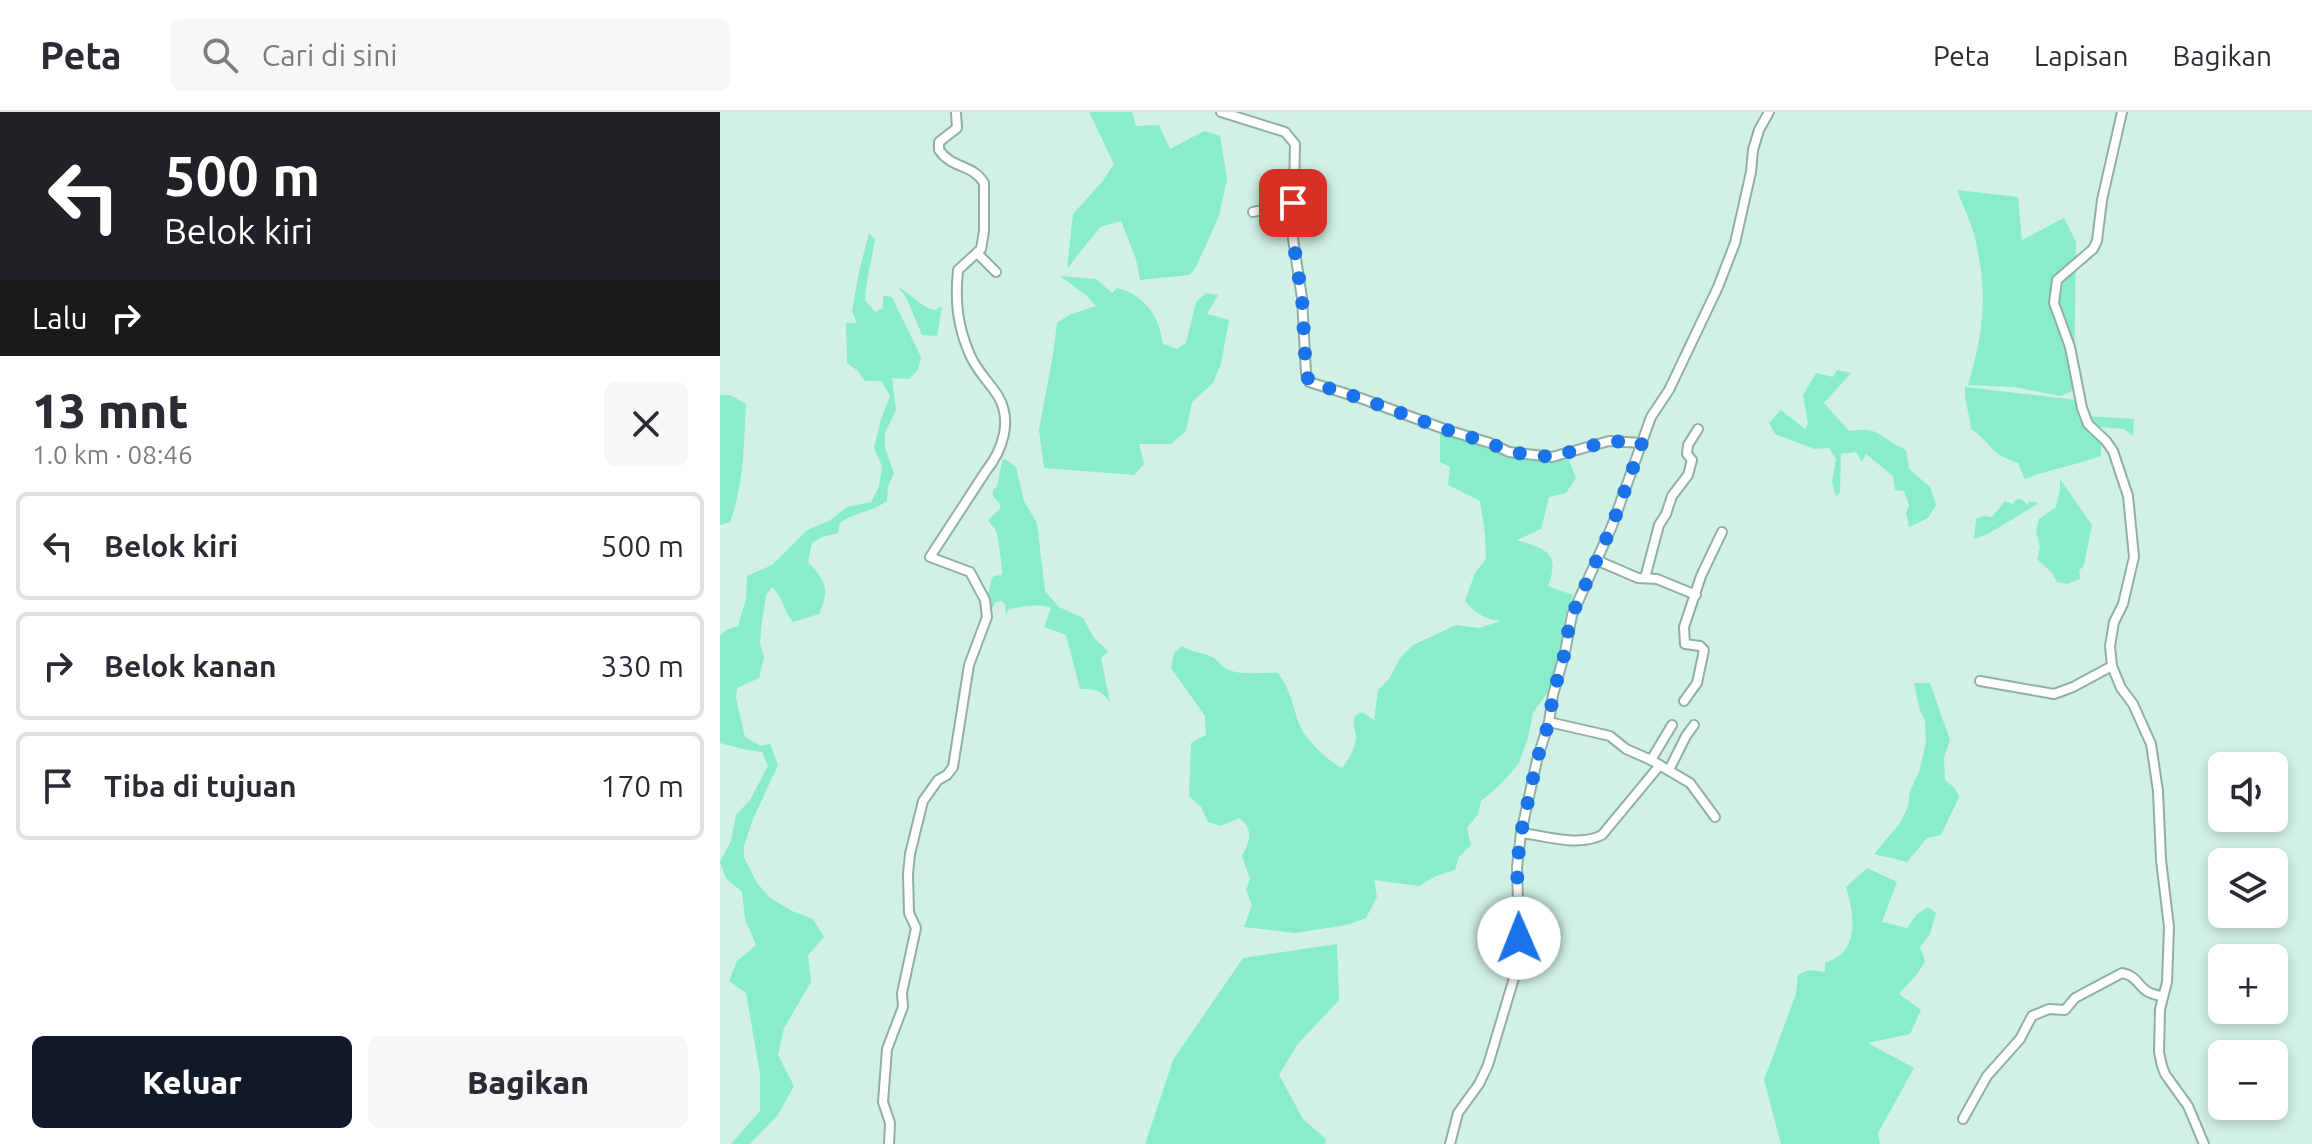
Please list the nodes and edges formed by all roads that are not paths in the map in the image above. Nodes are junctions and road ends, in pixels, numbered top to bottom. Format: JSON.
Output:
{"nodes":[{"id":1,"x":956,"y":112,"type":"edge"},
{"id":2,"x":1221,"y":112,"type":"edge"},
{"id":3,"x":1769,"y":112,"type":"edge"},
{"id":4,"x":2122,"y":112,"type":"edge"},
{"id":5,"x":1293,"y":203,"type":"junction"},
{"id":6,"x":1253,"y":212,"type":"dead end"},
{"id":7,"x":977,"y":253,"type":"junction"},
{"id":8,"x":996,"y":272,"type":"dead end"},
{"id":9,"x":1698,"y":429,"type":"dead end"},
{"id":10,"x":1642,"y":443,"type":"junction"},
{"id":11,"x":1722,"y":532,"type":"dead end"},
{"id":12,"x":1596,"y":560,"type":"junction"},
{"id":13,"x":1645,"y":578,"type":"junction"},
{"id":14,"x":1696,"y":595,"type":"junction"},
{"id":15,"x":2112,"y":666,"type":"junction"},
{"id":16,"x":1980,"y":681,"type":"dead end"},
{"id":17,"x":1684,"y":701,"type":"dead end"},
{"id":18,"x":1549,"y":722,"type":"junction"},
{"id":19,"x":1672,"y":725,"type":"dead end"},
{"id":20,"x":1694,"y":725,"type":"dead end"},
{"id":21,"x":1651,"y":760,"type":"junction"},
{"id":22,"x":1660,"y":765,"type":"junction"},
{"id":23,"x":1669,"y":770,"type":"junction"},
{"id":24,"x":1715,"y":817,"type":"dead end"},
{"id":25,"x":1521,"y":833,"type":"junction"},
{"id":26,"x":2163,"y":996,"type":"junction"},
{"id":27,"x":1963,"y":1119,"type":"dead end"},
{"id":28,"x":889,"y":1144,"type":"edge"},
{"id":29,"x":1450,"y":1144,"type":"edge"},
{"id":30,"x":2204,"y":1144,"type":"edge"}],
"edges":[{"from":1,"to":7,"type":"street"},
{"from":2,"to":5,"type":"street"},
{"from":3,"to":10,"type":"street"},
{"from":4,"to":15,"type":"street"},
{"from":5,"to":6,"type":"street"},
{"from":5,"to":10,"type":"street"},
{"from":7,"to":8,"type":"street"},
{"from":7,"to":28,"type":"street"},
{"from":9,"to":13,"type":"street"},
{"from":10,"to":12,"type":"street"},
{"from":11,"to":14,"type":"street"},
{"from":12,"to":13,"type":"street"},
{"from":12,"to":18,"type":"street"},
{"from":13,"to":14,"type":"street"},
{"from":14,"to":17,"type":"street"},
{"from":15,"to":16,"type":"street"},
{"from":15,"to":26,"type":"street"},
{"from":18,"to":21,"type":"street"},
{"from":18,"to":25,"type":"street"},
{"from":19,"to":21,"type":"street"},
{"from":20,"to":23,"type":"street"},
{"from":21,"to":22,"type":"street"},
{"from":22,"to":23,"type":"street"},
{"from":22,"to":25,"type":"street"},
{"from":23,"to":24,"type":"street"},
{"from":25,"to":29,"type":"street"},
{"from":26,"to":27,"type":"street"},
{"from":26,"to":30,"type":"street"}]}
